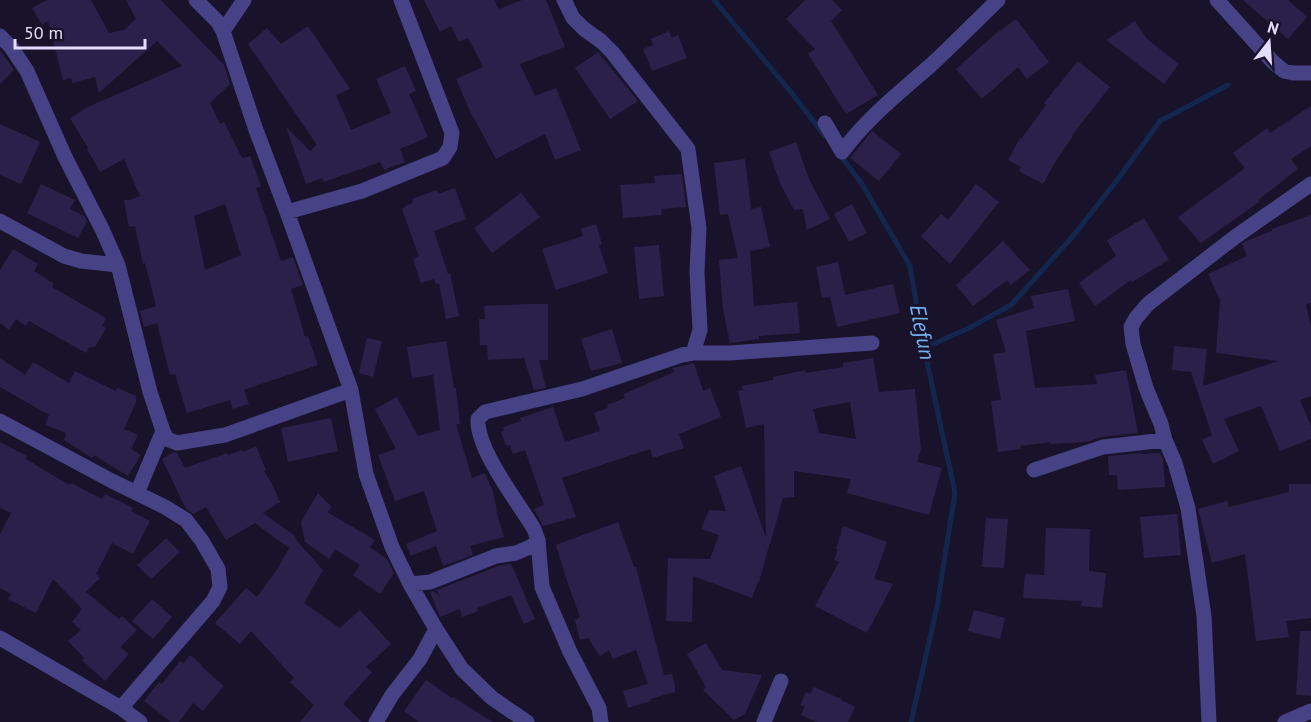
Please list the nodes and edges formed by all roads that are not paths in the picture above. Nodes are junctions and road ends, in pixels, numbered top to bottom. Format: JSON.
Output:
{"nodes":[{"id":1,"x":196,"y":0,"type":"edge"},
{"id":2,"x":244,"y":0,"type":"edge"},
{"id":3,"x":401,"y":0,"type":"edge"},
{"id":4,"x":564,"y":0,"type":"edge"},
{"id":5,"x":998,"y":0,"type":"edge"},
{"id":6,"x":1217,"y":0,"type":"edge"},
{"id":7,"x":223,"y":32,"type":"junction"},
{"id":8,"x":0,"y":36,"type":"edge"},
{"id":9,"x":1311,"y":73,"type":"edge"},
{"id":10,"x":825,"y":123,"type":"dead end"},
{"id":11,"x":1311,"y":184,"type":"edge"},
{"id":12,"x":287,"y":212,"type":"junction"},
{"id":13,"x":0,"y":221,"type":"edge"},
{"id":14,"x":118,"y":265,"type":"junction"},
{"id":15,"x":872,"y":343,"type":"dead end"},
{"id":16,"x":693,"y":353,"type":"junction"},
{"id":17,"x":351,"y":390,"type":"junction"},
{"id":18,"x":0,"y":421,"type":"edge"},
{"id":19,"x":163,"y":431,"type":"junction"},
{"id":20,"x":1165,"y":440,"type":"junction"},
{"id":21,"x":1034,"y":470,"type":"dead end"},
{"id":22,"x":137,"y":493,"type":"junction"},
{"id":23,"x":538,"y":540,"type":"junction"},
{"id":24,"x":410,"y":584,"type":"junction"},
{"id":25,"x":436,"y":629,"type":"junction"},
{"id":26,"x":0,"y":638,"type":"edge"},
{"id":27,"x":781,"y":681,"type":"dead end"},
{"id":28,"x":121,"y":708,"type":"junction"},
{"id":29,"x":1311,"y":711,"type":"edge"},
{"id":30,"x":1210,"y":721,"type":"edge"},
{"id":31,"x":140,"y":722,"type":"edge"},
{"id":32,"x":375,"y":722,"type":"edge"},
{"id":33,"x":527,"y":722,"type":"edge"},
{"id":34,"x":601,"y":722,"type":"edge"},
{"id":35,"x":764,"y":722,"type":"edge"},
{"id":36,"x":1285,"y":722,"type":"edge"}],
"edges":[{"from":1,"to":7,"type":"street"},
{"from":2,"to":7,"type":"street"},
{"from":3,"to":12,"type":"street"},
{"from":4,"to":16,"type":"street"},
{"from":5,"to":10,"type":"street"},
{"from":6,"to":9,"type":"street"},
{"from":7,"to":12,"type":"street"},
{"from":8,"to":14,"type":"street"},
{"from":11,"to":20,"type":"street"},
{"from":12,"to":17,"type":"street"},
{"from":13,"to":14,"type":"street"},
{"from":14,"to":19,"type":"street"},
{"from":15,"to":16,"type":"street"},
{"from":16,"to":23,"type":"street"},
{"from":17,"to":19,"type":"street"},
{"from":17,"to":24,"type":"street"},
{"from":18,"to":22,"type":"street"},
{"from":19,"to":22,"type":"street"},
{"from":20,"to":21,"type":"street"},
{"from":20,"to":30,"type":"street"},
{"from":22,"to":28,"type":"street"},
{"from":23,"to":24,"type":"street"},
{"from":23,"to":34,"type":"street"},
{"from":24,"to":25,"type":"street"},
{"from":25,"to":32,"type":"street"},
{"from":25,"to":33,"type":"street"},
{"from":26,"to":28,"type":"street"},
{"from":27,"to":35,"type":"street"},
{"from":28,"to":31,"type":"street"},
{"from":29,"to":36,"type":"street"}]}
